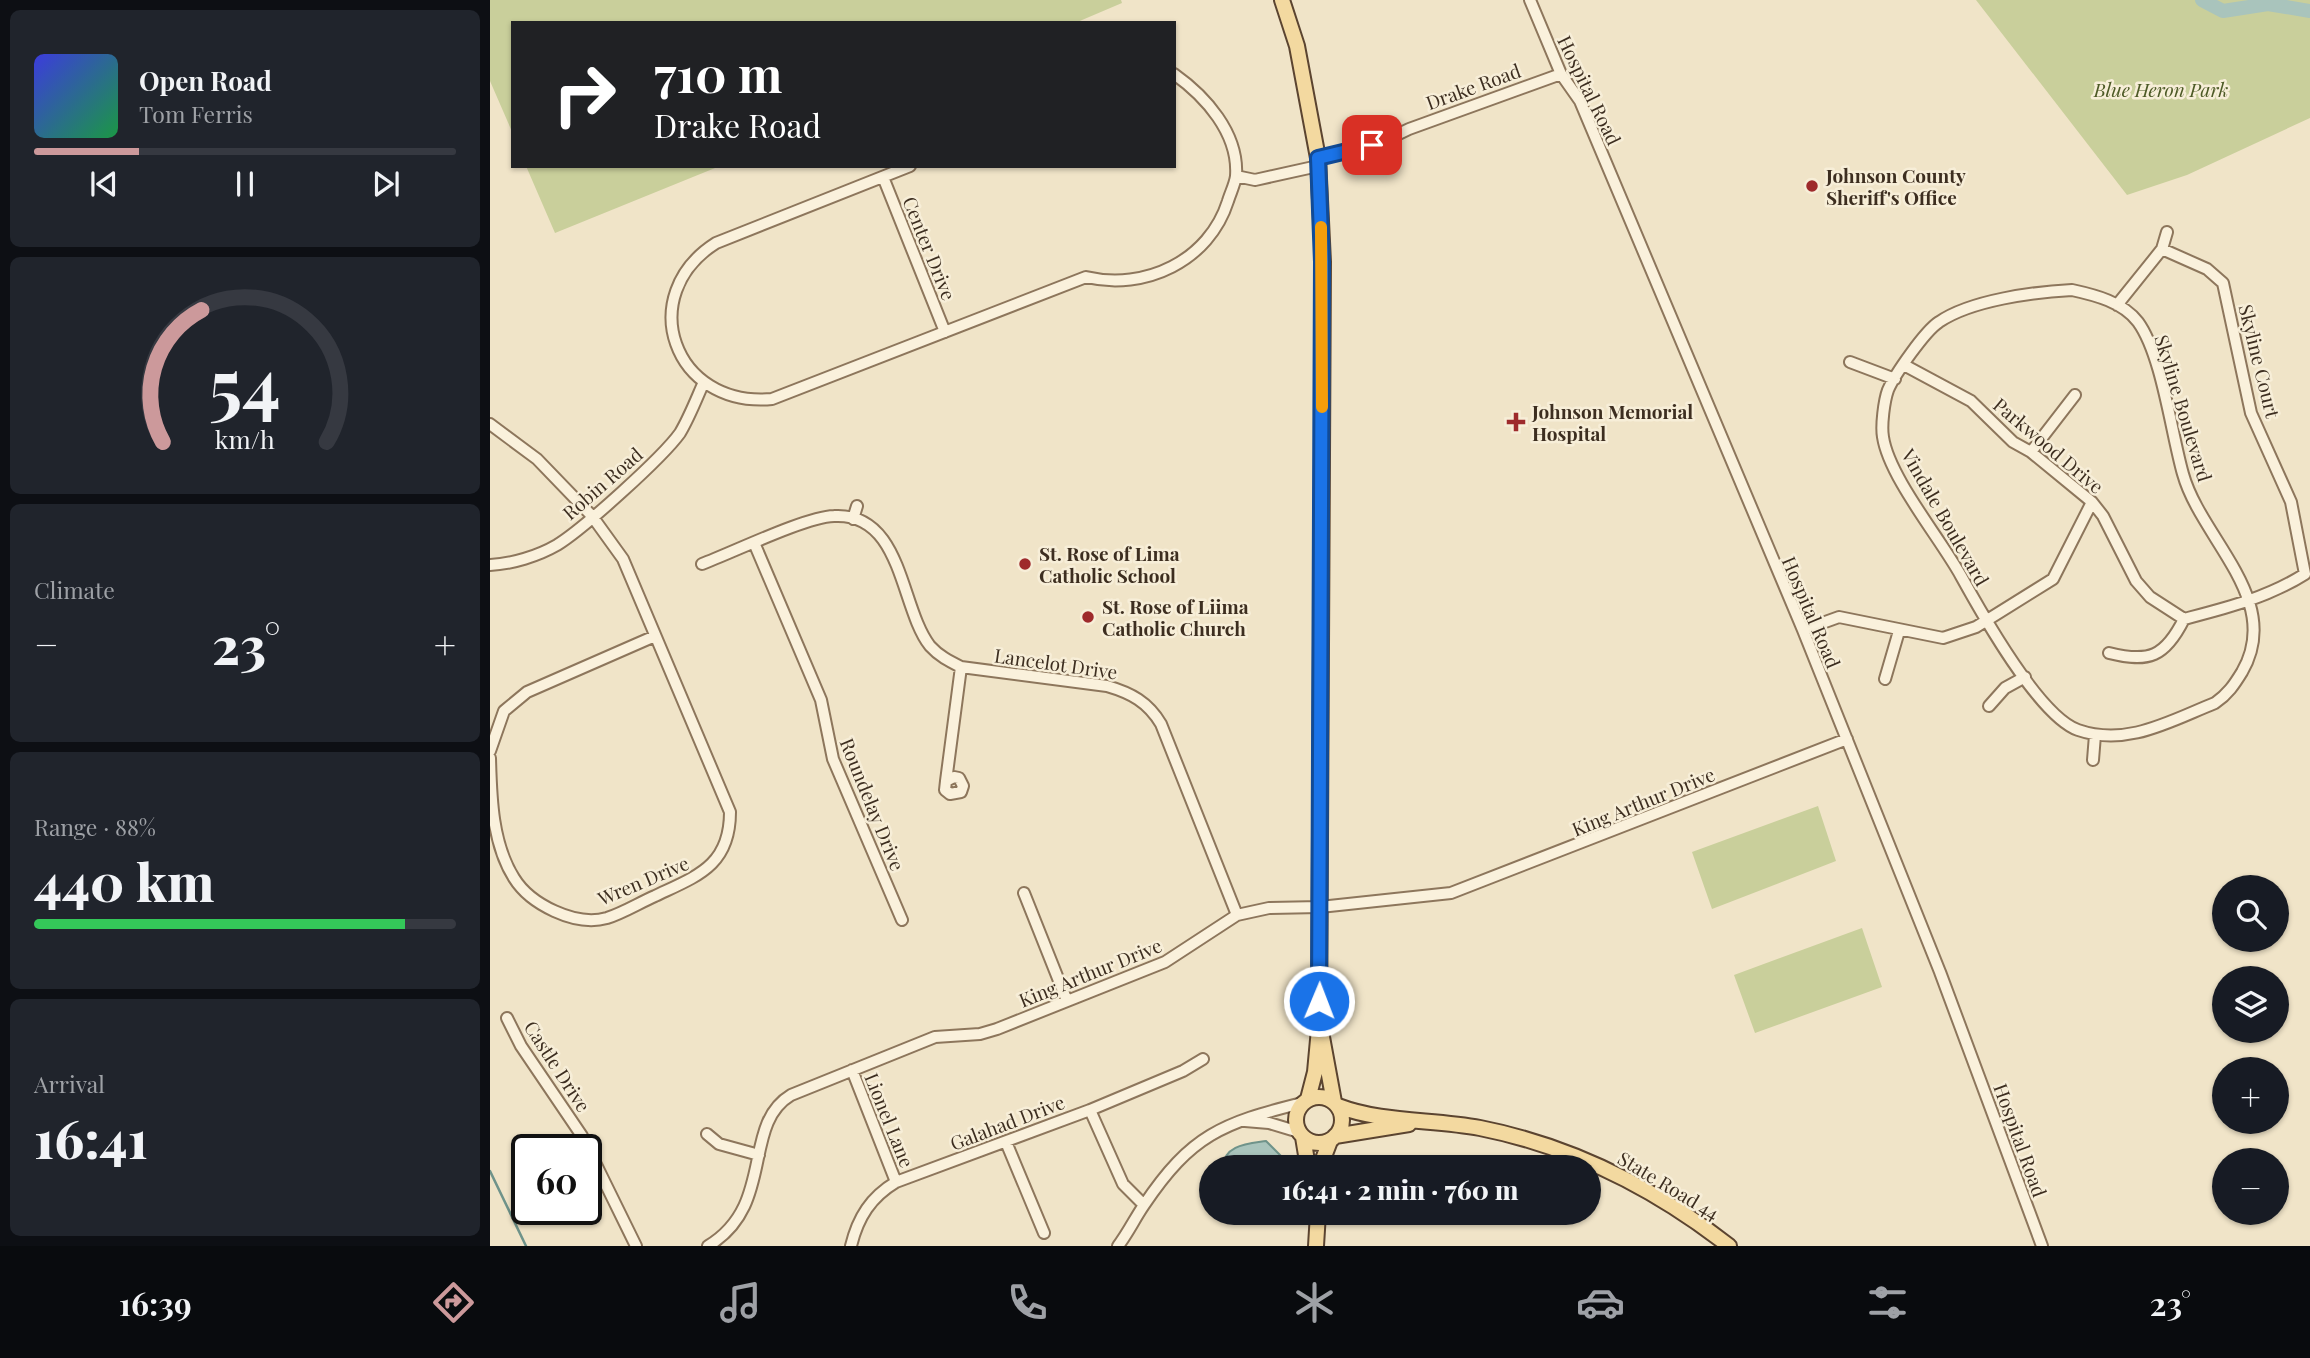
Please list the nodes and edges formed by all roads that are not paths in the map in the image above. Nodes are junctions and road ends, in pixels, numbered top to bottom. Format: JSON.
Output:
{"nodes":[{"id":1,"x":1282,"y":0,"type":"edge"},
{"id":2,"x":1530,"y":0,"type":"edge"},
{"id":3,"x":1561,"y":74,"type":"junction"},
{"id":4,"x":1176,"y":76,"type":"edge"},
{"id":5,"x":1318,"y":162,"type":"junction"},
{"id":6,"x":905,"y":168,"type":"edge"},
{"id":7,"x":1236,"y":176,"type":"junction"},
{"id":8,"x":883,"y":177,"type":"junction"},
{"id":9,"x":2167,"y":232,"type":"dead end"},
{"id":10,"x":2162,"y":249,"type":"junction"},
{"id":11,"x":2118,"y":304,"type":"junction"},
{"id":12,"x":945,"y":332,"type":"junction"},
{"id":13,"x":1850,"y":362,"type":"dead end"},
{"id":14,"x":1904,"y":365,"type":"junction"},
{"id":15,"x":1895,"y":379,"type":"junction"},
{"id":16,"x":703,"y":384,"type":"junction"},
{"id":17,"x":2075,"y":396,"type":"dead end"},
{"id":18,"x":490,"y":424,"type":"edge"},
{"id":19,"x":2031,"y":452,"type":"junction"},
{"id":20,"x":2092,"y":502,"type":"junction"},
{"id":21,"x":857,"y":506,"type":"dead end"},
{"id":22,"x":592,"y":516,"type":"junction"},
{"id":23,"x":853,"y":519,"type":"junction"},
{"id":24,"x":755,"y":544,"type":"junction"},
{"id":25,"x":702,"y":564,"type":"dead end"},
{"id":26,"x":490,"y":565,"type":"edge"},
{"id":27,"x":2250,"y":601,"type":"junction"},
{"id":28,"x":2183,"y":620,"type":"junction"},
{"id":29,"x":1987,"y":622,"type":"junction"},
{"id":30,"x":1803,"y":629,"type":"junction"},
{"id":31,"x":1899,"y":631,"type":"junction"},
{"id":32,"x":655,"y":636,"type":"junction"},
{"id":33,"x":2109,"y":653,"type":"dead end"},
{"id":34,"x":961,"y":667,"type":"junction"},
{"id":35,"x":2025,"y":677,"type":"junction"},
{"id":36,"x":1885,"y":679,"type":"dead end"},
{"id":37,"x":1989,"y":706,"type":"dead end"},
{"id":38,"x":2095,"y":735,"type":"junction"},
{"id":39,"x":1847,"y":739,"type":"junction"},
{"id":40,"x":490,"y":751,"type":"edge"},
{"id":41,"x":490,"y":758,"type":"edge"},
{"id":42,"x":2093,"y":760,"type":"dead end"},
{"id":43,"x":946,"y":781,"type":"dead end"},
{"id":44,"x":1024,"y":893,"type":"dead end"},
{"id":45,"x":1320,"y":907,"type":"junction"},
{"id":46,"x":1237,"y":915,"type":"junction"},
{"id":47,"x":902,"y":920,"type":"dead end"},
{"id":48,"x":1067,"y":1001,"type":"junction"},
{"id":49,"x":507,"y":1018,"type":"dead end"},
{"id":50,"x":1319,"y":1029,"type":"junction"},
{"id":51,"x":1203,"y":1059,"type":"dead end"},
{"id":52,"x":852,"y":1070,"type":"junction"},
{"id":53,"x":1305,"y":1101,"type":"junction"},
{"id":54,"x":1336,"y":1104,"type":"junction"},
{"id":55,"x":1090,"y":1110,"type":"junction"},
{"id":56,"x":1245,"y":1121,"type":"junction"},
{"id":57,"x":1424,"y":1122,"type":"junction"},
{"id":58,"x":707,"y":1134,"type":"dead end"},
{"id":59,"x":1301,"y":1135,"type":"junction"},
{"id":60,"x":1332,"y":1139,"type":"junction"},
{"id":61,"x":1006,"y":1142,"type":"junction"},
{"id":62,"x":759,"y":1155,"type":"junction"},
{"id":63,"x":1305,"y":1155,"type":"edge"},
{"id":64,"x":1325,"y":1155,"type":"edge"},
{"id":65,"x":897,"y":1182,"type":"junction"},
{"id":66,"x":1144,"y":1205,"type":"junction"},
{"id":67,"x":1317,"y":1225,"type":"edge"},
{"id":68,"x":1044,"y":1233,"type":"dead end"},
{"id":69,"x":636,"y":1246,"type":"edge"},
{"id":70,"x":708,"y":1246,"type":"edge"},
{"id":71,"x":851,"y":1246,"type":"edge"},
{"id":72,"x":1118,"y":1246,"type":"edge"},
{"id":73,"x":1316,"y":1246,"type":"edge"},
{"id":74,"x":1729,"y":1246,"type":"edge"},
{"id":75,"x":2042,"y":1246,"type":"edge"}],
"edges":[{"from":1,"to":5,"type":"main road"},
{"from":2,"to":3,"type":"street","name":"Hospital Road"},
{"from":3,"to":5,"type":"street","name":"Drake Road"},
{"from":3,"to":30,"type":"street","name":"Hospital Road"},
{"from":4,"to":7,"type":"street"},
{"from":5,"to":7,"type":"street","name":"Drake Road"},
{"from":5,"to":45,"type":"main road"},
{"from":6,"to":8,"type":"street"},
{"from":7,"to":12,"type":"street"},
{"from":8,"to":12,"type":"street","name":"Center Drive"},
{"from":8,"to":16,"type":"street"},
{"from":9,"to":10,"type":"street"},
{"from":10,"to":11,"type":"street"},
{"from":10,"to":27,"type":"street","name":"Skyline Court"},
{"from":11,"to":14,"type":"street","name":"Vindale Boulevard"},
{"from":11,"to":27,"type":"street","name":"Skyline Boulevard"},
{"from":12,"to":16,"type":"street"},
{"from":13,"to":15,"type":"street"},
{"from":14,"to":15,"type":"street","name":"Vindale Boulevard"},
{"from":14,"to":19,"type":"street","name":"Parkwood Drive"},
{"from":15,"to":29,"type":"street","name":"Vindale Boulevard"},
{"from":16,"to":22,"type":"street","name":"Robin Road"},
{"from":17,"to":19,"type":"street"},
{"from":18,"to":22,"type":"street","name":"Wren Drive"},
{"from":19,"to":20,"type":"street","name":"Parkwood Drive"},
{"from":20,"to":28,"type":"street","name":"Parkwood Drive"},
{"from":20,"to":29,"type":"street"},
{"from":21,"to":23,"type":"street"},
{"from":22,"to":26,"type":"street","name":"Robin Road"},
{"from":22,"to":32,"type":"street","name":"Wren Drive"},
{"from":23,"to":24,"type":"street"},
{"from":23,"to":34,"type":"street","name":"Lancelot Drive"},
{"from":24,"to":25,"type":"street"},
{"from":24,"to":47,"type":"street","name":"Roundelay Drive"},
{"from":27,"to":28,"type":"street"},
{"from":27,"to":38,"type":"street"},
{"from":28,"to":33,"type":"street"},
{"from":29,"to":31,"type":"street"},
{"from":29,"to":35,"type":"street","name":"Vindale Boulevard"},
{"from":30,"to":31,"type":"street"},
{"from":30,"to":39,"type":"street","name":"Hospital Road"},
{"from":31,"to":36,"type":"street"},
{"from":32,"to":40,"type":"street"},
{"from":32,"to":41,"type":"street","name":"Wren Drive"},
{"from":34,"to":43,"type":"street"},
{"from":34,"to":46,"type":"street","name":"Lancelot Drive"},
{"from":35,"to":37,"type":"street"},
{"from":35,"to":38,"type":"street","name":"Vindale Boulevard"},
{"from":38,"to":42,"type":"street"},
{"from":39,"to":45,"type":"street","name":"King Arthur Drive"},
{"from":39,"to":75,"type":"street","name":"Hospital Road"},
{"from":44,"to":48,"type":"street"},
{"from":45,"to":46,"type":"street","name":"King Arthur Drive"},
{"from":45,"to":50,"type":"main road"},
{"from":46,"to":48,"type":"street","name":"King Arthur Drive"},
{"from":48,"to":52,"type":"street","name":"King Arthur Drive"},
{"from":49,"to":69,"type":"street","name":"Castle Drive"},
{"from":50,"to":53,"type":"main road"},
{"from":50,"to":54,"type":"main road"},
{"from":51,"to":55,"type":"street","name":"Galahad Drive"},
{"from":52,"to":62,"type":"street","name":"King Arthur Drive"},
{"from":52,"to":65,"type":"street","name":"Lionel Lane"},
{"from":53,"to":54,"type":"main road"},
{"from":53,"to":56,"type":"street"},
{"from":53,"to":59,"type":"main road"},
{"from":54,"to":57,"type":"main road","name":"State Road 44"},
{"from":54,"to":60,"type":"main road"},
{"from":55,"to":61,"type":"street","name":"Galahad Drive"},
{"from":55,"to":66,"type":"street"},
{"from":56,"to":59,"type":"street"},
{"from":56,"to":66,"type":"street"},
{"from":57,"to":60,"type":"main road","name":"State Road 44"},
{"from":57,"to":74,"type":"main road","name":"State Road 44"},
{"from":58,"to":62,"type":"street"},
{"from":59,"to":60,"type":"main road"},
{"from":59,"to":63,"type":"main road"},
{"from":60,"to":64,"type":"main road"},
{"from":61,"to":65,"type":"street","name":"Galahad Drive"},
{"from":61,"to":68,"type":"street"},
{"from":62,"to":70,"type":"street","name":"King Arthur Drive"},
{"from":65,"to":71,"type":"street","name":"Galahad Drive"},
{"from":66,"to":72,"type":"street"},
{"from":67,"to":73,"type":"main road"}]}
